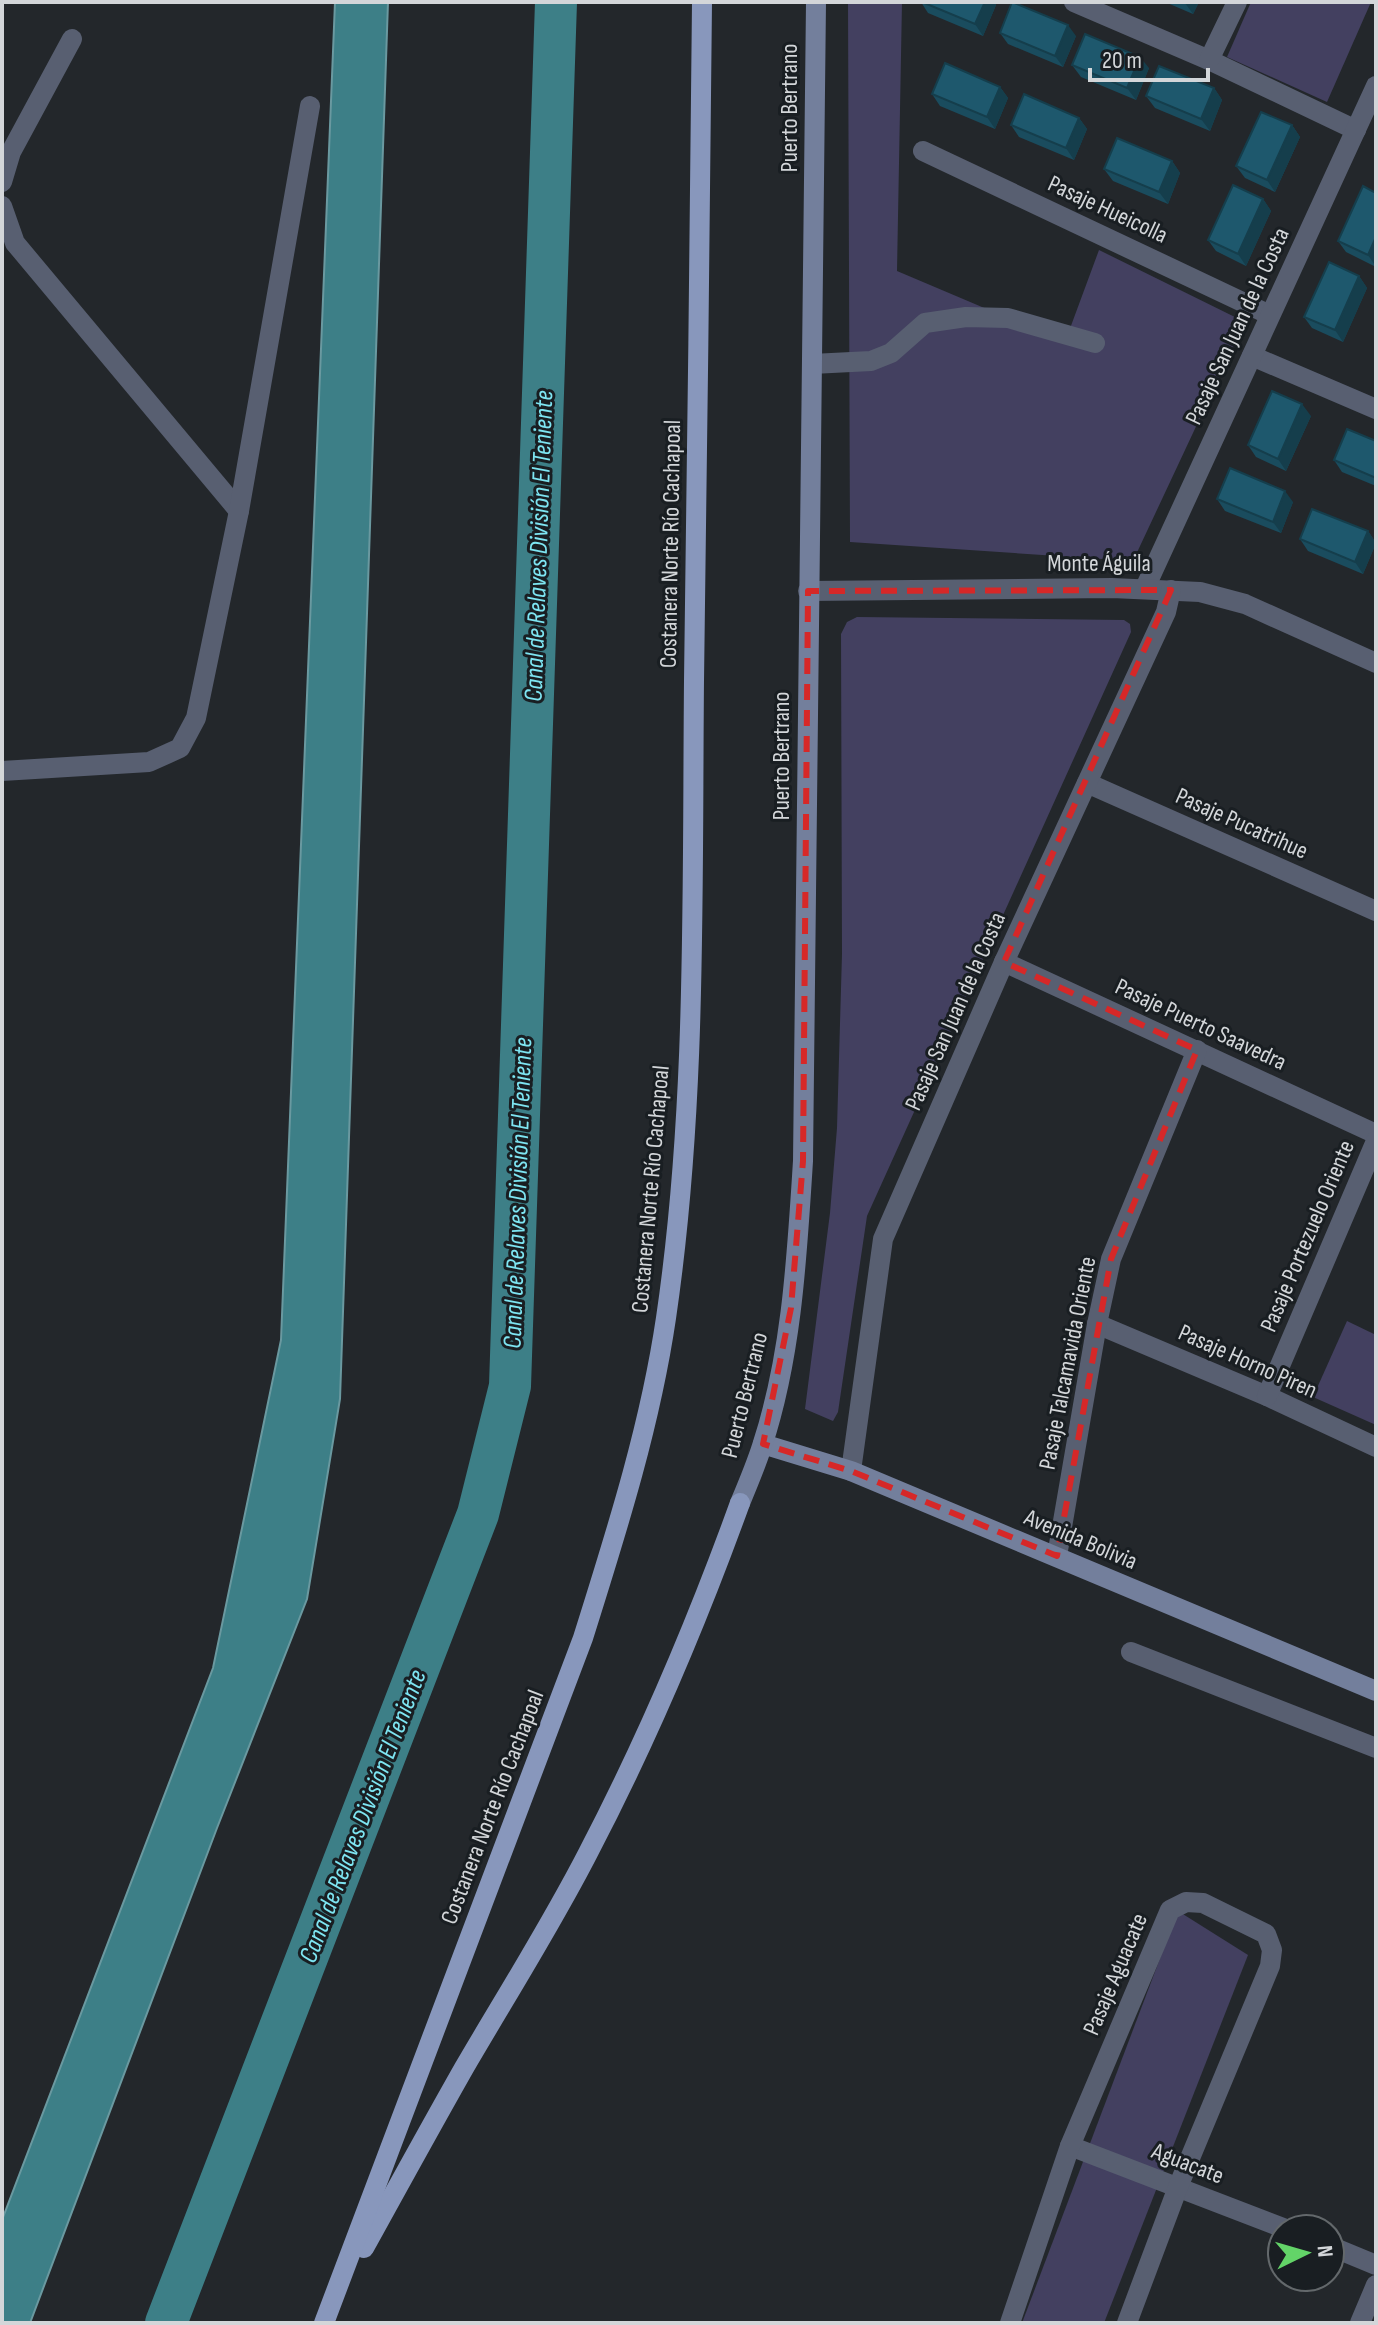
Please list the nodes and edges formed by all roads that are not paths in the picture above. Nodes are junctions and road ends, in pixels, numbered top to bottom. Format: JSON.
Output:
{"nodes":[{"id":1,"x":702,"y":2,"type":"edge"},
{"id":2,"x":816,"y":2,"type":"edge"},
{"id":3,"x":1074,"y":2,"type":"edge"},
{"id":4,"x":1237,"y":2,"type":"edge"},
{"id":5,"x":72,"y":39,"type":"dead end"},
{"id":6,"x":1209,"y":60,"type":"junction"},
{"id":7,"x":1376,"y":86,"type":"edge"},
{"id":8,"x":310,"y":106,"type":"dead end"},
{"id":9,"x":1356,"y":130,"type":"junction"},
{"id":10,"x":923,"y":151,"type":"dead end"},
{"id":11,"x":2,"y":182,"type":"edge"},
{"id":12,"x":2,"y":206,"type":"edge"},
{"id":13,"x":1270,"y":315,"type":"junction"},
{"id":14,"x":1095,"y":343,"type":"dead end"},
{"id":15,"x":1252,"y":356,"type":"junction"},
{"id":16,"x":812,"y":364,"type":"junction"},
{"id":17,"x":1376,"y":409,"type":"edge"},
{"id":18,"x":239,"y":511,"type":"junction"},
{"id":19,"x":1145,"y":588,"type":"junction"},
{"id":20,"x":1171,"y":590,"type":"junction"},
{"id":21,"x":808,"y":591,"type":"junction"},
{"id":22,"x":1376,"y":663,"type":"edge"},
{"id":23,"x":2,"y":771,"type":"edge"},
{"id":24,"x":1087,"y":783,"type":"junction"},
{"id":25,"x":1376,"y":911,"type":"edge"},
{"id":26,"x":1004,"y":962,"type":"junction"},
{"id":27,"x":1197,"y":1050,"type":"junction"},
{"id":28,"x":1376,"y":1134,"type":"edge"},
{"id":29,"x":1376,"y":1141,"type":"edge"},
{"id":30,"x":1097,"y":1324,"type":"junction"},
{"id":31,"x":1267,"y":1396,"type":"junction"},
{"id":32,"x":763,"y":1444,"type":"junction"},
{"id":33,"x":1376,"y":1447,"type":"edge"},
{"id":34,"x":851,"y":1471,"type":"junction"},
{"id":35,"x":740,"y":1503,"type":"joint"},
{"id":36,"x":1057,"y":1556,"type":"junction"},
{"id":37,"x":1131,"y":1652,"type":"dead end"},
{"id":38,"x":1376,"y":1691,"type":"edge"},
{"id":39,"x":1376,"y":1748,"type":"edge"},
{"id":40,"x":1070,"y":2146,"type":"junction"},
{"id":41,"x":1178,"y":2187,"type":"junction"},
{"id":42,"x":1266,"y":2221,"type":"edge"},
{"id":43,"x":1346,"y":2253,"type":"edge"},
{"id":44,"x":1376,"y":2265,"type":"edge"},
{"id":45,"x":1376,"y":2285,"type":"edge"},
{"id":46,"x":326,"y":2317,"type":"edge"},
{"id":47,"x":1010,"y":2323,"type":"edge"},
{"id":48,"x":1127,"y":2323,"type":"edge"},
{"id":49,"x":1360,"y":2323,"type":"edge"}],
"edges":[{"from":1,"to":46,"type":"main road","name":"Costanera Norte Río Cachapoal"},
{"from":2,"to":16,"type":"street","name":"Puerto Bertrano"},
{"from":3,"to":6,"type":"street"},
{"from":4,"to":6,"type":"street"},
{"from":5,"to":11,"type":"street"},
{"from":6,"to":9,"type":"street"},
{"from":7,"to":9,"type":"street","name":"Pasaje San Juan de la Costa"},
{"from":8,"to":18,"type":"street"},
{"from":9,"to":13,"type":"street","name":"Pasaje San Juan de la Costa"},
{"from":10,"to":13,"type":"street","name":"Pasaje Hueicolla"},
{"from":12,"to":18,"type":"street"},
{"from":13,"to":15,"type":"street","name":"Pasaje San Juan de la Costa"},
{"from":14,"to":16,"type":"street"},
{"from":15,"to":17,"type":"street"},
{"from":15,"to":19,"type":"street","name":"Pasaje San Juan de la Costa"},
{"from":16,"to":21,"type":"street","name":"Puerto Bertrano"},
{"from":18,"to":23,"type":"street"},
{"from":19,"to":20,"type":"street","name":"Monte Águila"},
{"from":19,"to":21,"type":"street","name":"Monte Águila"},
{"from":20,"to":22,"type":"street","name":"Monte Águila"},
{"from":20,"to":24,"type":"street","name":"Pasaje San Juan de la Costa"},
{"from":21,"to":32,"type":"street","name":"Puerto Bertrano"},
{"from":24,"to":25,"type":"street","name":"Pasaje Pucatrihue"},
{"from":24,"to":26,"type":"street","name":"Pasaje San Juan de la Costa"},
{"from":26,"to":27,"type":"street","name":"Pasaje Puerto Saavedra"},
{"from":26,"to":34,"type":"street","name":"Pasaje San Juan de la Costa"},
{"from":27,"to":28,"type":"street","name":"Pasaje Puerto Saavedra"},
{"from":27,"to":30,"type":"street","name":"Pasaje Talcamavida Oriente"},
{"from":29,"to":31,"type":"street","name":"Pasaje Portezuelo Oriente"},
{"from":30,"to":31,"type":"street","name":"Pasaje Horno Piren"},
{"from":30,"to":36,"type":"street","name":"Pasaje Talcamavida Oriente"},
{"from":31,"to":33,"type":"street","name":"Pasaje Horno Piren"},
{"from":32,"to":34,"type":"street","name":"Avenida Bolivia"},
{"from":32,"to":35,"type":"street","name":"Puerto Bertrano"},
{"from":34,"to":36,"type":"street","name":"Avenida Bolivia"},
{"from":35,"to":46,"type":"main road"},
{"from":36,"to":38,"type":"street","name":"Avenida Bolivia"},
{"from":37,"to":39,"type":"street"},
{"from":40,"to":41,"type":"street","name":"Aguacate"},
{"from":40,"to":41,"type":"street","name":"Pasaje Aguacate"},
{"from":40,"to":47,"type":"street","name":"Pasaje Aguacate"},
{"from":41,"to":42,"type":"street","name":"Aguacate"},
{"from":41,"to":48,"type":"street","name":"Pasaje Aguacate"},
{"from":43,"to":44,"type":"street"},
{"from":45,"to":49,"type":"street"}]}
